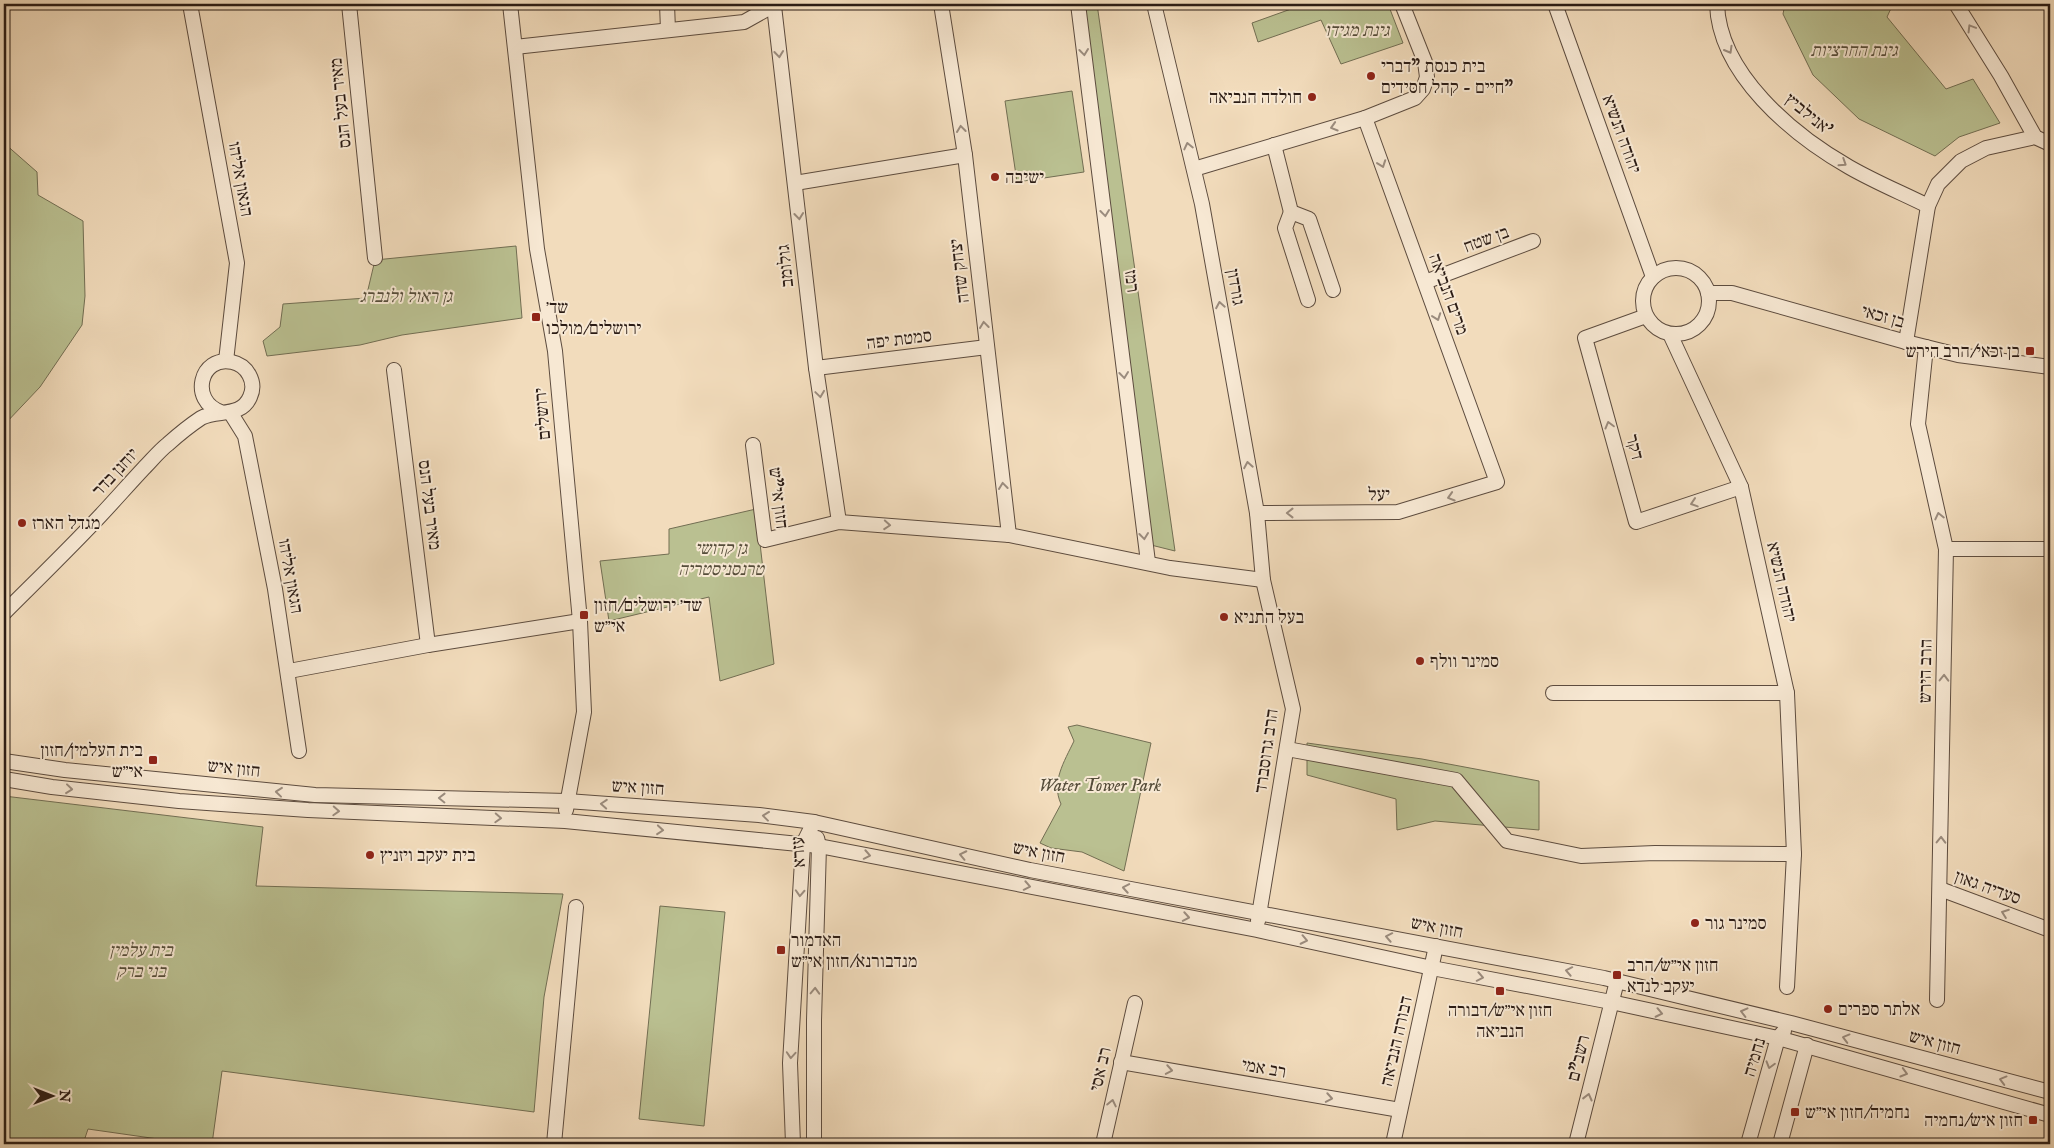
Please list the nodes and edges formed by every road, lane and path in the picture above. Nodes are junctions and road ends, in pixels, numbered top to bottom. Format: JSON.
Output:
{"nodes":[{"id":1,"x":190,"y":4,"type":"edge"},
{"id":2,"x":349,"y":4,"type":"edge"},
{"id":3,"x":510,"y":4,"type":"edge"},
{"id":4,"x":667,"y":4,"type":"edge"},
{"id":5,"x":941,"y":4,"type":"edge"},
{"id":6,"x":1078,"y":4,"type":"edge"},
{"id":7,"x":1154,"y":4,"type":"edge"},
{"id":8,"x":1402,"y":4,"type":"edge"},
{"id":9,"x":1555,"y":4,"type":"edge"},
{"id":10,"x":1717,"y":4,"type":"edge"},
{"id":11,"x":1956,"y":4,"type":"edge"},
{"id":12,"x":775,"y":5,"type":"edge"},
{"id":13,"x":668,"y":30,"type":"junction"},
{"id":14,"x":515,"y":47,"type":"junction"},
{"id":15,"x":1365,"y":118,"type":"junction"},
{"id":16,"x":2035,"y":136,"type":"junction"},
{"id":17,"x":2050,"y":144,"type":"edge"},
{"id":18,"x":1274,"y":146,"type":"junction"},
{"id":19,"x":964,"y":155,"type":"junction"},
{"id":20,"x":1194,"y":169,"type":"junction"},
{"id":21,"x":795,"y":182,"type":"junction"},
{"id":22,"x":1928,"y":206,"type":"junction"},
{"id":23,"x":1291,"y":212,"type":"junction"},
{"id":24,"x":1533,"y":241,"type":"dead end"},
{"id":25,"x":376,"y":258,"type":"dead end"},
{"id":26,"x":1653,"y":277,"type":"junction"},
{"id":27,"x":1424,"y":282,"type":"junction"},
{"id":28,"x":1333,"y":290,"type":"dead end"},
{"id":29,"x":1708,"y":293,"type":"junction"},
{"id":30,"x":1308,"y":300,"type":"dead end"},
{"id":31,"x":1646,"y":316,"type":"junction"},
{"id":32,"x":1670,"y":334,"type":"junction"},
{"id":33,"x":1906,"y":342,"type":"junction"},
{"id":34,"x":987,"y":347,"type":"junction"},
{"id":35,"x":1926,"y":347,"type":"junction"},
{"id":36,"x":226,"y":361,"type":"junction"},
{"id":37,"x":2050,"y":367,"type":"edge"},
{"id":38,"x":816,"y":368,"type":"junction"},
{"id":39,"x":394,"y":370,"type":"dead end"},
{"id":40,"x":226,"y":412,"type":"junction"},
{"id":41,"x":753,"y":445,"type":"dead end"},
{"id":42,"x":1497,"y":482,"type":"joint"},
{"id":43,"x":1741,"y":487,"type":"junction"},
{"id":44,"x":1257,"y":513,"type":"junction"},
{"id":45,"x":839,"y":522,"type":"junction"},
{"id":46,"x":1009,"y":535,"type":"junction"},
{"id":47,"x":1946,"y":549,"type":"junction"},
{"id":48,"x":2050,"y":549,"type":"edge"},
{"id":49,"x":1148,"y":562,"type":"junction"},
{"id":50,"x":1263,"y":580,"type":"junction"},
{"id":51,"x":4,"y":612,"type":"edge"},
{"id":52,"x":580,"y":621,"type":"junction"},
{"id":53,"x":428,"y":645,"type":"junction"},
{"id":54,"x":289,"y":671,"type":"junction"},
{"id":55,"x":1553,"y":692,"type":"dead end"},
{"id":56,"x":1788,"y":693,"type":"junction"},
{"id":57,"x":1287,"y":749,"type":"junction"},
{"id":58,"x":299,"y":751,"type":"dead end"},
{"id":59,"x":4,"y":761,"type":"edge"},
{"id":60,"x":4,"y":779,"type":"edge"},
{"id":61,"x":567,"y":801,"type":"junction"},
{"id":62,"x":565,"y":821,"type":"junction"},
{"id":63,"x":814,"y":822,"type":"junction"},
{"id":64,"x":803,"y":844,"type":"junction"},
{"id":65,"x":819,"y":846,"type":"junction"},
{"id":66,"x":1794,"y":854,"type":"junction"},
{"id":67,"x":1940,"y":889,"type":"junction"},
{"id":68,"x":576,"y":907,"type":"dead end"},
{"id":69,"x":1260,"y":913,"type":"junction"},
{"id":70,"x":1256,"y":930,"type":"junction"},
{"id":71,"x":2050,"y":930,"type":"edge"},
{"id":72,"x":1436,"y":946,"type":"junction"},
{"id":73,"x":1432,"y":968,"type":"junction"},
{"id":74,"x":1617,"y":981,"type":"junction"},
{"id":75,"x":1787,"y":986,"type":"dead end"},
{"id":76,"x":1938,"y":1000,"type":"dead end"},
{"id":77,"x":1612,"y":1002,"type":"junction"},
{"id":78,"x":1135,"y":1003,"type":"dead end"},
{"id":79,"x":1791,"y":1023,"type":"junction"},
{"id":80,"x":1778,"y":1038,"type":"junction"},
{"id":81,"x":1807,"y":1045,"type":"junction"},
{"id":82,"x":1121,"y":1062,"type":"junction"},
{"id":83,"x":2050,"y":1092,"type":"edge"},
{"id":84,"x":1400,"y":1110,"type":"junction"},
{"id":85,"x":2050,"y":1115,"type":"edge"},
{"id":86,"x":554,"y":1144,"type":"edge"},
{"id":87,"x":793,"y":1144,"type":"edge"},
{"id":88,"x":814,"y":1144,"type":"edge"},
{"id":89,"x":1103,"y":1144,"type":"edge"},
{"id":90,"x":1393,"y":1144,"type":"edge"},
{"id":91,"x":1576,"y":1144,"type":"edge"},
{"id":92,"x":1748,"y":1144,"type":"edge"},
{"id":93,"x":1780,"y":1144,"type":"edge"}],
"edges":[{"from":1,"to":36,"type":"street","name":"הגאון אליהו"},
{"from":2,"to":25,"type":"street","name":"מאיר בעל הנס"},
{"from":3,"to":14,"type":"street","name":"ירושלים"},
{"from":4,"to":13,"type":"street"},
{"from":19,"to":5,"type":"street","name":"יצחק שדה","one_way":true},
{"from":6,"to":49,"type":"street","name":"רמז","one_way":true},
{"from":20,"to":7,"type":"street","name":"גורדון","one_way":true},
{"from":8,"to":15,"type":"street"},
{"from":9,"to":26,"type":"street","name":"יהודה הנשיא"},
{"from":10,"to":22,"type":"street","name":"אנילביץ'","one_way":true},
{"from":16,"to":11,"type":"street","one_way":true},
{"from":12,"to":13,"type":"street"},
{"from":12,"to":21,"type":"street","name":"גולומב","one_way":true},
{"from":13,"to":14,"type":"street"},
{"from":14,"to":52,"type":"street","name":"ירושלים"},
{"from":15,"to":18,"type":"street","one_way":true},
{"from":15,"to":27,"type":"street","name":"מרים הנביאה","one_way":true},
{"from":16,"to":17,"type":"street"},
{"from":16,"to":22,"type":"street"},
{"from":18,"to":20,"type":"street"},
{"from":18,"to":23,"type":"street"},
{"from":19,"to":21,"type":"street"},
{"from":34,"to":19,"type":"street","name":"יצחק שדה","one_way":true},
{"from":44,"to":20,"type":"street","name":"גורדון","one_way":true},
{"from":21,"to":38,"type":"street","name":"גולומב","one_way":true},
{"from":22,"to":33,"type":"street"},
{"from":23,"to":28,"type":"street"},
{"from":23,"to":30,"type":"street"},
{"from":24,"to":27,"type":"street","name":"בן שטח"},
{"from":26,"to":29,"type":"street"},
{"from":26,"to":31,"type":"street"},
{"from":27,"to":42,"type":"street","name":"מרים הנביאה","one_way":true},
{"from":29,"to":32,"type":"street"},
{"from":29,"to":33,"type":"street","name":"בן זכאי"},
{"from":31,"to":32,"type":"street"},
{"from":43,"to":31,"type":"street","name":"דקר","one_way":true},
{"from":32,"to":43,"type":"street","name":"יהודה הנשיא"},
{"from":33,"to":35,"type":"street","name":"בן זכאי"},
{"from":34,"to":38,"type":"street","name":"סמטת יפה"},
{"from":46,"to":34,"type":"street","name":"יצחק שדה","one_way":true},
{"from":35,"to":37,"type":"street","name":"בן זכאי"},
{"from":47,"to":35,"type":"street","name":"הרב הירש","one_way":true},
{"from":36,"to":40,"type":"street"},
{"from":36,"to":40,"type":"street"},
{"from":38,"to":45,"type":"street","name":"גולומב","one_way":true},
{"from":39,"to":53,"type":"street","name":"מאיר בעל הנס"},
{"from":40,"to":51,"type":"street","name":"יוחנן בדר"},
{"from":40,"to":54,"type":"street","name":"הגאון אליהו"},
{"from":41,"to":45,"type":"street","name":"חזון אי\"ש"},
{"from":42,"to":44,"type":"street","name":"יעל","one_way":true},
{"from":43,"to":56,"type":"street","name":"יהודה הנשיא"},
{"from":44,"to":50,"type":"street","name":"גורדון"},
{"from":45,"to":46,"type":"street","one_way":true},
{"from":46,"to":49,"type":"street"},
{"from":47,"to":48,"type":"street"},
{"from":67,"to":47,"type":"street","name":"הרב הירש","one_way":true},
{"from":49,"to":50,"type":"street"},
{"from":50,"to":57,"type":"street","name":"הרב גרוסברד"},
{"from":52,"to":53,"type":"street"},
{"from":52,"to":61,"type":"street","name":"ירושלים"},
{"from":53,"to":54,"type":"street"},
{"from":54,"to":58,"type":"street","name":"הגאון אליהו"},
{"from":55,"to":56,"type":"street"},
{"from":56,"to":66,"type":"street","name":"יהודה הנשיא"},
{"from":57,"to":66,"type":"street"},
{"from":57,"to":69,"type":"street","name":"הרב גרוסברד"},
{"from":61,"to":59,"type":"street","name":"חזון איש","one_way":true},
{"from":60,"to":62,"type":"street","name":"חזון איש","one_way":true},
{"from":61,"to":62,"type":"street","name":"ירושלים"},
{"from":63,"to":61,"type":"street","name":"חזון איש","one_way":true},
{"from":62,"to":64,"type":"street","name":"חזון איש","one_way":true},
{"from":63,"to":64,"type":"street","name":"עזרא"},
{"from":63,"to":65,"type":"street","name":"עזרא"},
{"from":69,"to":63,"type":"street","name":"חזון איש","one_way":true},
{"from":64,"to":65,"type":"street"},
{"from":64,"to":87,"type":"street","name":"עזרא","one_way":true},
{"from":65,"to":70,"type":"street","name":"חזון איש","one_way":true},
{"from":88,"to":65,"type":"street","name":"עזרא","one_way":true},
{"from":66,"to":75,"type":"street","name":"יהודה הנשיא"},
{"from":71,"to":67,"type":"street","name":"סעדיה גאון","one_way":true},
{"from":67,"to":76,"type":"street","name":"הרב הירש"},
{"from":68,"to":86,"type":"street"},
{"from":69,"to":70,"type":"street","name":"הרב גרוסברד"},
{"from":72,"to":69,"type":"street","name":"חזון איש","one_way":true},
{"from":70,"to":73,"type":"street","name":"חזון איש","one_way":true},
{"from":72,"to":73,"type":"street","name":"דבורה הנביאה"},
{"from":74,"to":72,"type":"street","name":"חזון איש","one_way":true},
{"from":73,"to":77,"type":"street","name":"חזון איש","one_way":true},
{"from":73,"to":84,"type":"street","name":"דבורה הנביאה"},
{"from":74,"to":77,"type":"street","name":"רשב\"ם"},
{"from":79,"to":74,"type":"street","name":"חזון איש","one_way":true},
{"from":77,"to":80,"type":"street","name":"חזון איש","one_way":true},
{"from":91,"to":77,"type":"street","name":"רשב\"ם","one_way":true},
{"from":78,"to":82,"type":"street","name":"רב אסי"},
{"from":79,"to":80,"type":"street","name":"נחמיה"},
{"from":79,"to":81,"type":"street"},
{"from":83,"to":79,"type":"street","name":"חזון איש","one_way":true},
{"from":80,"to":81,"type":"street","name":"חזון איש"},
{"from":80,"to":92,"type":"street","name":"נחמיה","one_way":true},
{"from":81,"to":85,"type":"street","name":"חזון איש","one_way":true},
{"from":81,"to":93,"type":"street"},
{"from":82,"to":84,"type":"street","name":"רב אמי","one_way":true},
{"from":89,"to":82,"type":"street","name":"רב אסי","one_way":true},
{"from":84,"to":90,"type":"street","name":"דבורה הנביאה"}]}
